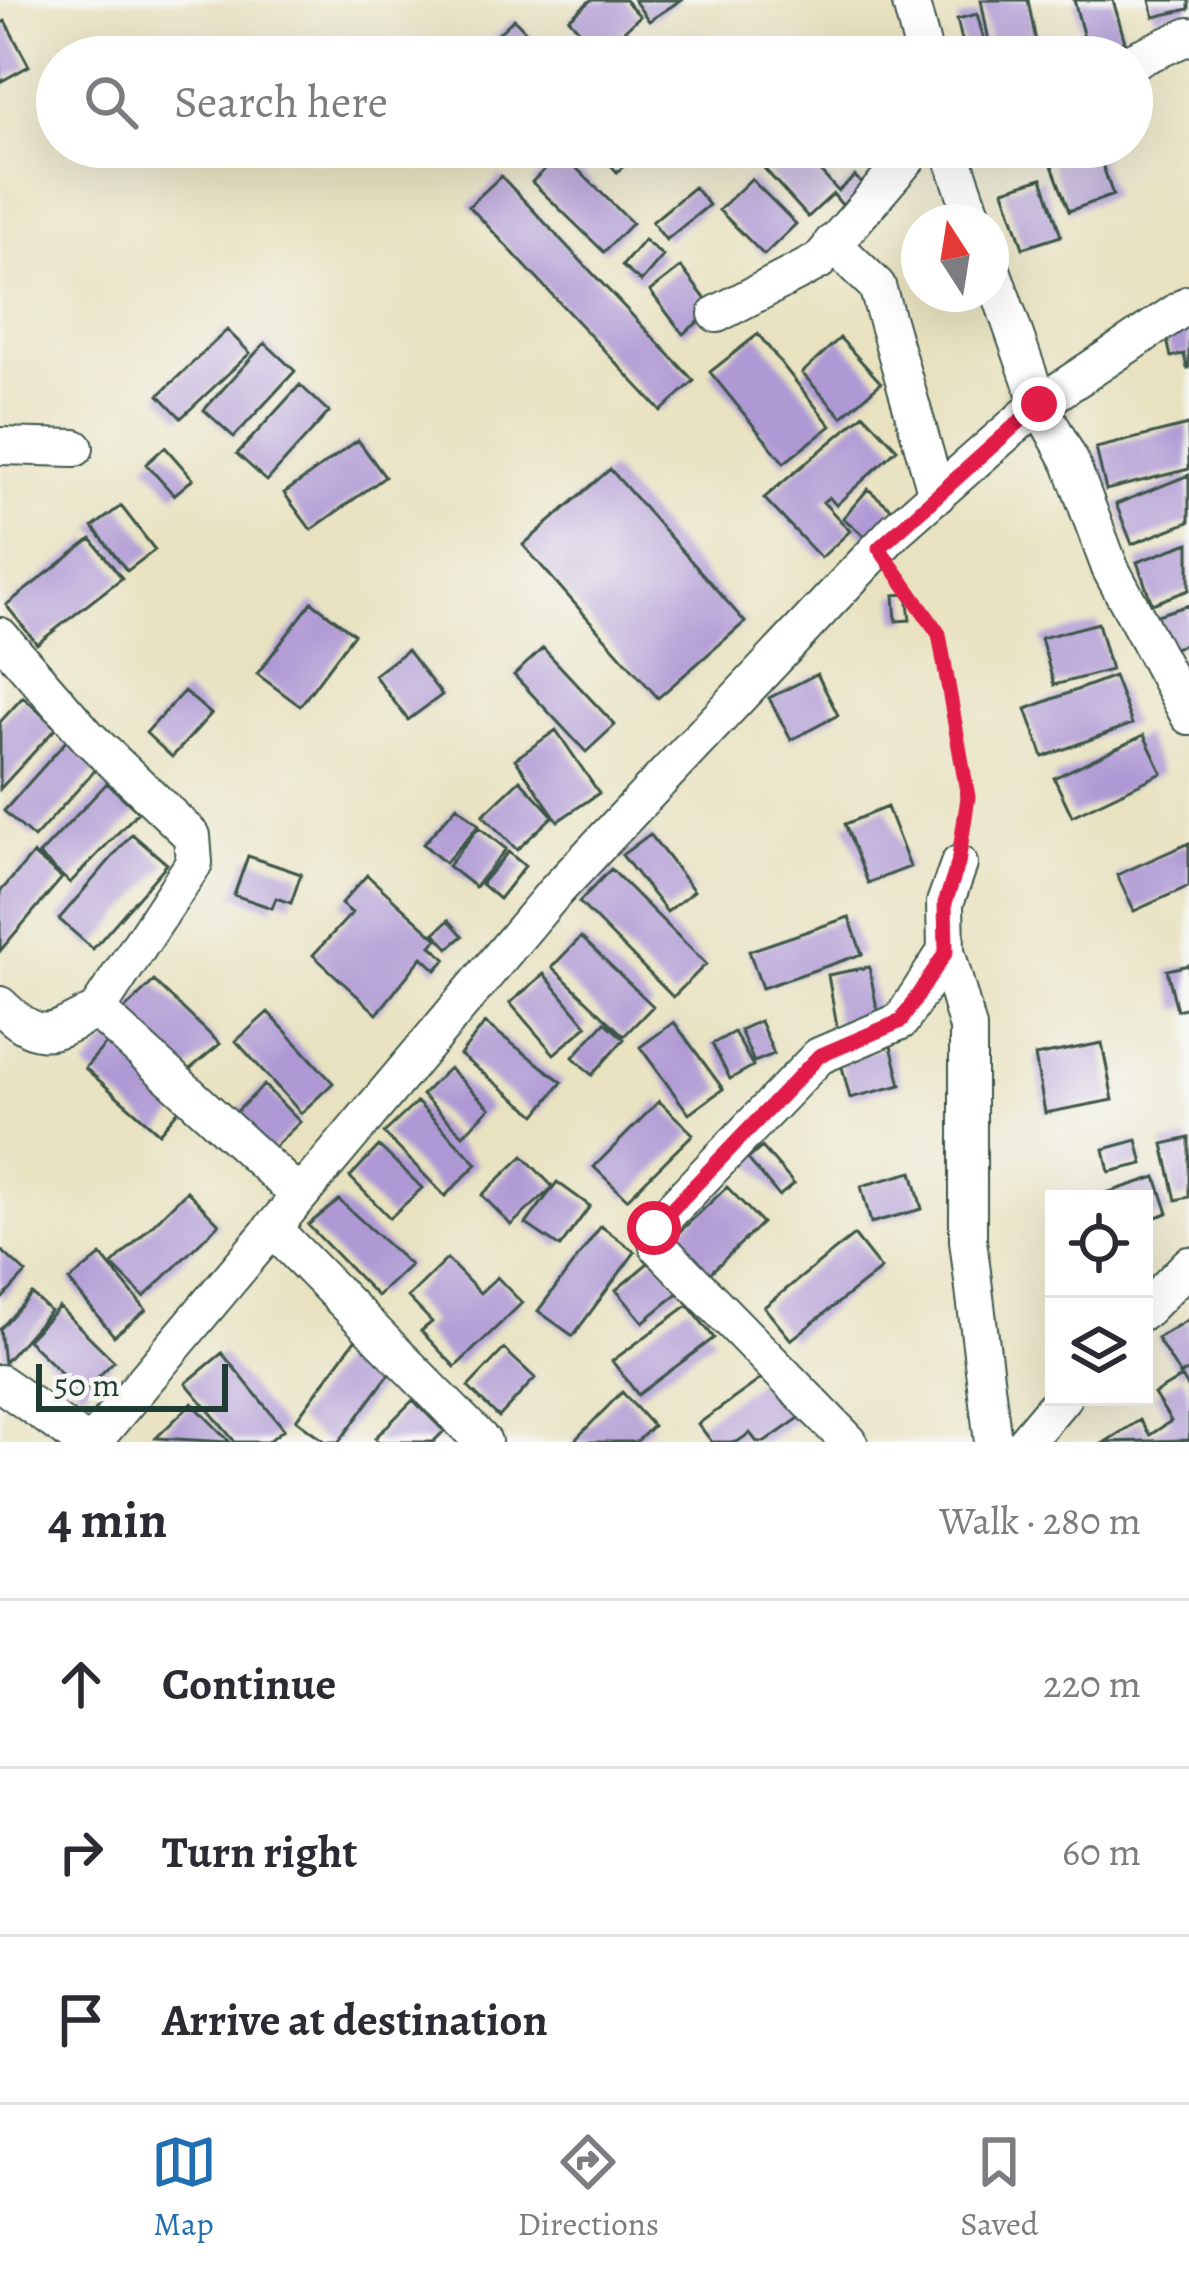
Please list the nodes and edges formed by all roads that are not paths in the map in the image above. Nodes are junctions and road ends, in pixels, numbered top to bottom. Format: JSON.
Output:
{"nodes":[{"id":1,"x":910,"y":0,"type":"edge"},
{"id":2,"x":919,"y":36,"type":"edge"},
{"id":3,"x":1189,"y":36,"type":"edge"},
{"id":4,"x":1153,"y":52,"type":"edge"},
{"id":5,"x":898,"y":168,"type":"edge"},
{"id":6,"x":956,"y":168,"type":"edge"},
{"id":7,"x":969,"y":204,"type":"edge"},
{"id":8,"x":832,"y":243,"type":"junction"},
{"id":9,"x":1189,"y":304,"type":"edge"},
{"id":10,"x":1007,"y":312,"type":"edge"},
{"id":11,"x":717,"y":314,"type":"dead end"},
{"id":12,"x":1039,"y":404,"type":"junction"},
{"id":13,"x":0,"y":446,"type":"edge"},
{"id":14,"x":75,"y":448,"type":"dead end"},
{"id":15,"x":937,"y":495,"type":"junction"},
{"id":16,"x":0,"y":636,"type":"edge"},
{"id":17,"x":1189,"y":716,"type":"edge"},
{"id":18,"x":958,"y":864,"type":"road end"},
{"id":19,"x":946,"y":952,"type":"junction"},
{"id":20,"x":0,"y":1005,"type":"edge"},
{"id":21,"x":97,"y":1010,"type":"junction"},
{"id":22,"x":298,"y":1194,"type":"junction"},
{"id":23,"x":272,"y":1228,"type":"junction"},
{"id":24,"x":1189,"y":1265,"type":"edge"},
{"id":25,"x":1153,"y":1302,"type":"edge"},
{"id":26,"x":0,"y":1383,"type":"edge"},
{"id":27,"x":1055,"y":1406,"type":"edge"},
{"id":28,"x":100,"y":1438,"type":"edge"},
{"id":29,"x":483,"y":1442,"type":"edge"},
{"id":30,"x":849,"y":1442,"type":"edge"},
{"id":31,"x":993,"y":1442,"type":"edge"},
{"id":32,"x":1025,"y":1442,"type":"edge"}],
"edges":[{"from":1,"to":2,"type":"street"},
{"from":3,"to":4,"type":"street"},
{"from":5,"to":8,"type":"street"},
{"from":6,"to":7,"type":"street"},
{"from":8,"to":11,"type":"street"},
{"from":8,"to":15,"type":"street"},
{"from":9,"to":12,"type":"street"},
{"from":10,"to":12,"type":"street"},
{"from":12,"to":15,"type":"street"},
{"from":12,"to":17,"type":"street"},
{"from":13,"to":14,"type":"street"},
{"from":15,"to":22,"type":"street"},
{"from":16,"to":21,"type":"street"},
{"from":18,"to":19,"type":"street"},
{"from":19,"to":30,"type":"street"},
{"from":19,"to":31,"type":"street"},
{"from":20,"to":21,"type":"street"},
{"from":21,"to":22,"type":"street"},
{"from":22,"to":23,"type":"street"},
{"from":23,"to":28,"type":"street"},
{"from":23,"to":29,"type":"street"},
{"from":24,"to":25,"type":"street"},
{"from":26,"to":28,"type":"street"},
{"from":27,"to":32,"type":"street"}]}
